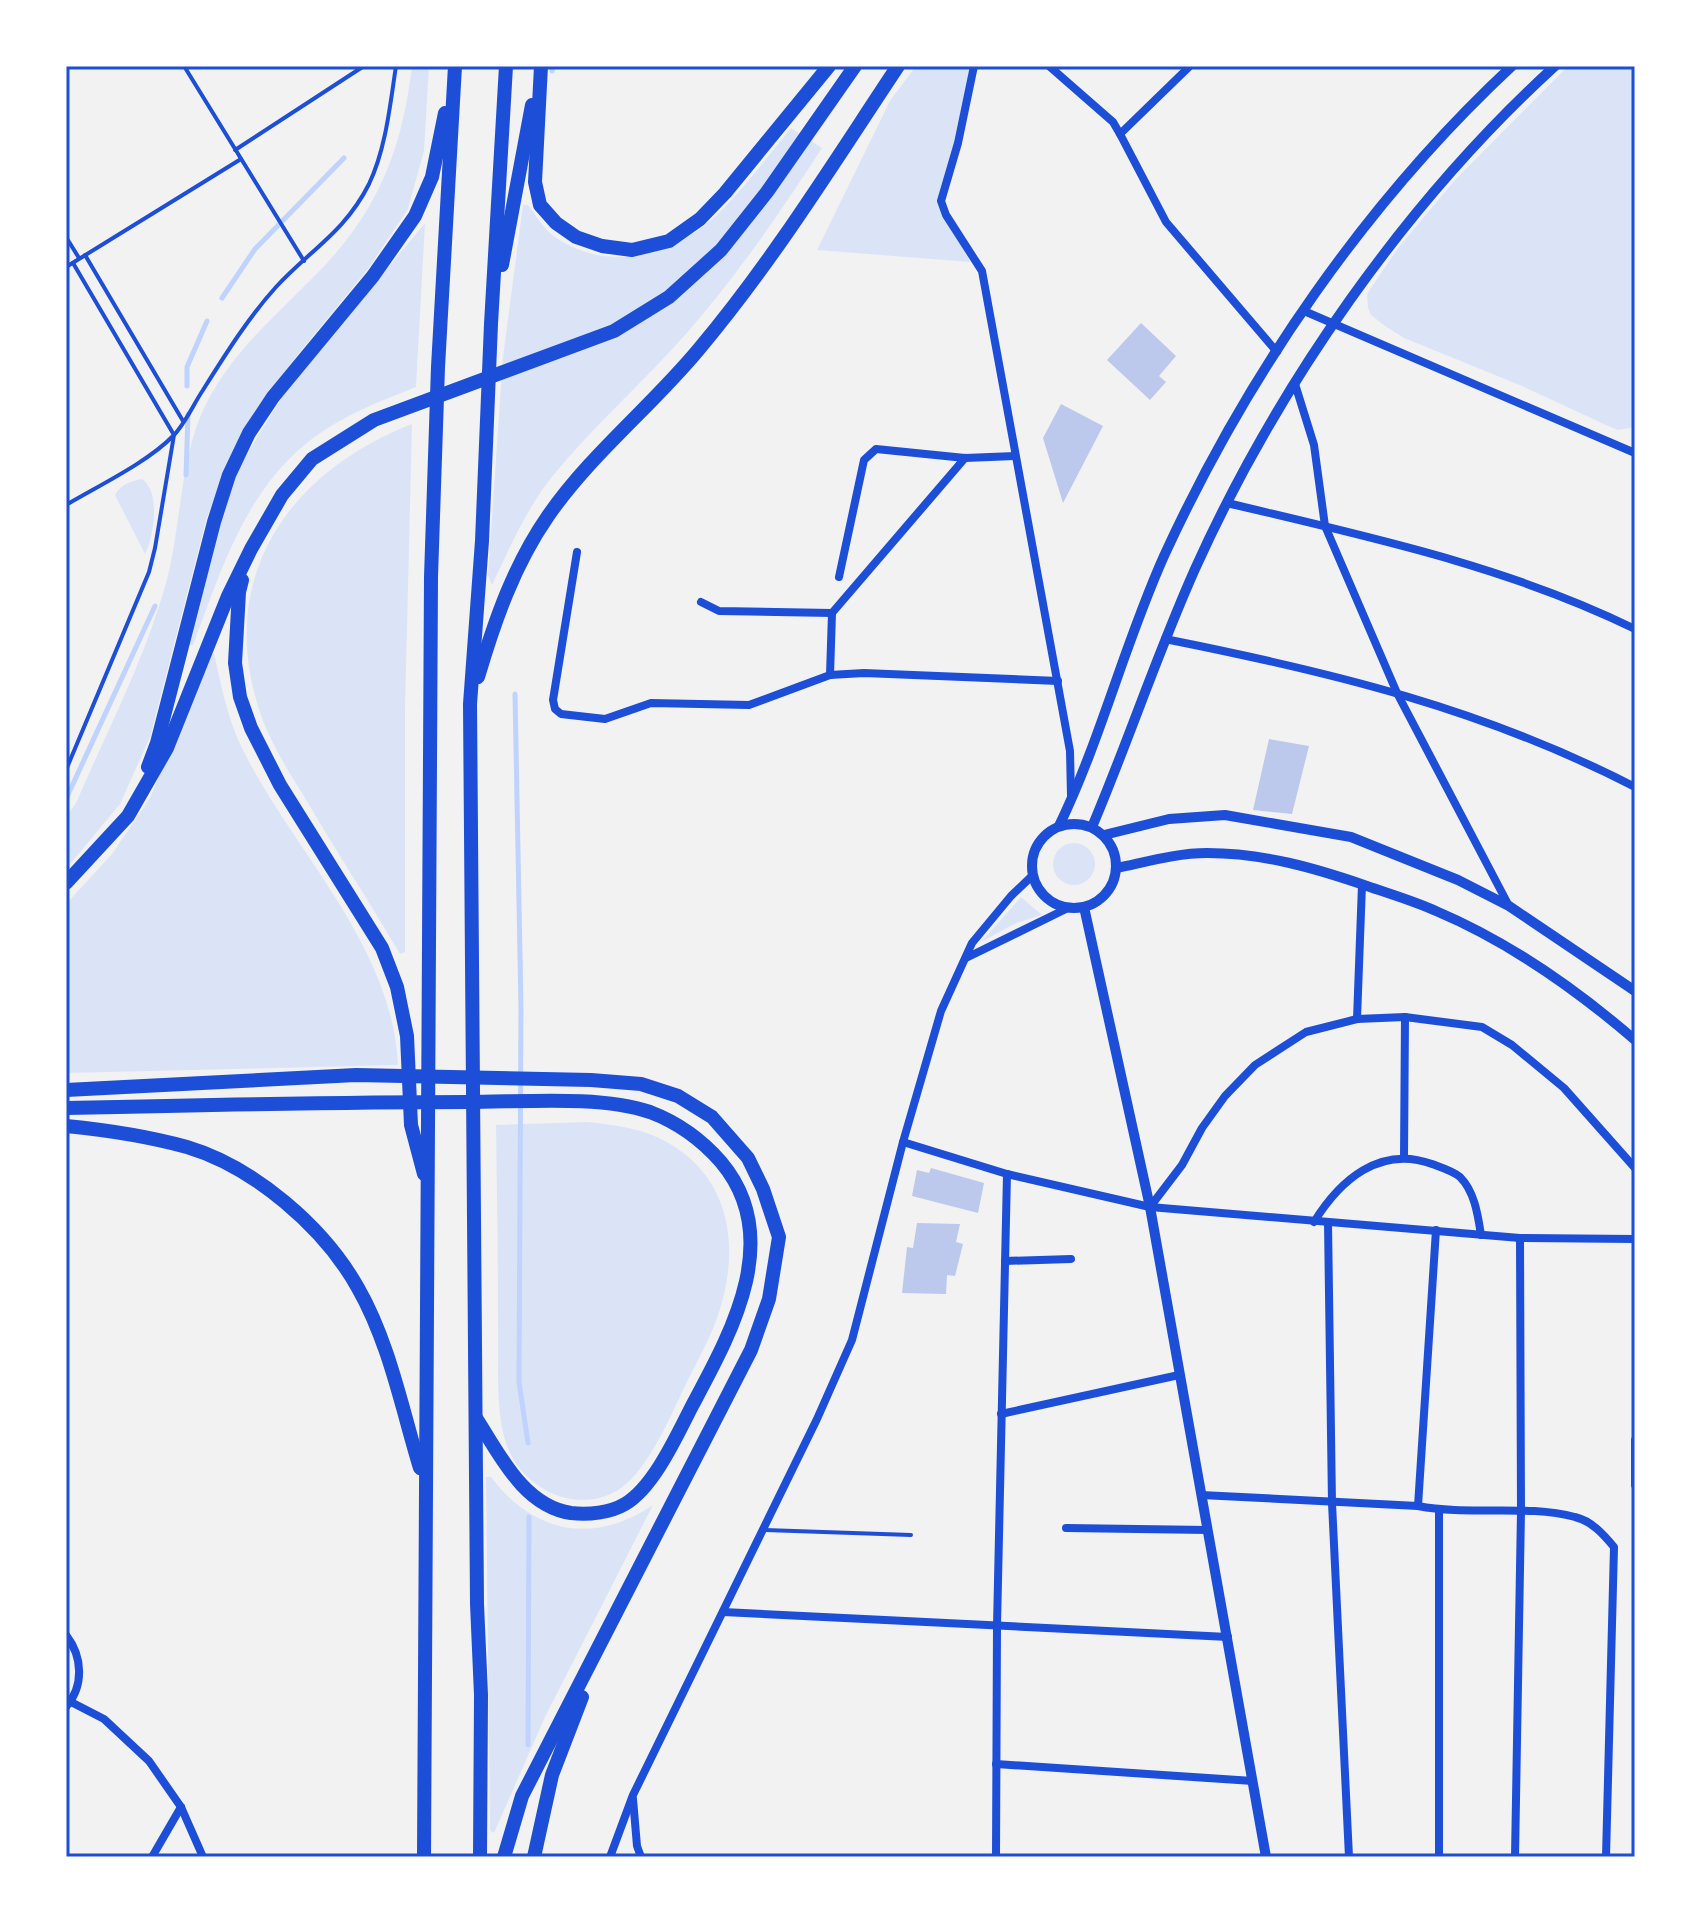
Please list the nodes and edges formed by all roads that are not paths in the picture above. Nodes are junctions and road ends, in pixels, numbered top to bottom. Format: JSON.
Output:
{"nodes":[{"id":1,"x":184,"y":66,"type":"edge"},
{"id":2,"x":364,"y":66,"type":"edge"},
{"id":3,"x":396,"y":66,"type":"edge"},
{"id":4,"x":455,"y":66,"type":"edge"},
{"id":5,"x":506,"y":66,"type":"edge"},
{"id":6,"x":540,"y":66,"type":"edge"},
{"id":7,"x":829,"y":66,"type":"edge"},
{"id":8,"x":855,"y":66,"type":"edge"},
{"id":9,"x":898,"y":66,"type":"edge"},
{"id":10,"x":974,"y":66,"type":"edge"},
{"id":11,"x":1049,"y":66,"type":"edge"},
{"id":12,"x":1190,"y":66,"type":"edge"},
{"id":13,"x":1512,"y":66,"type":"edge"},
{"id":14,"x":1555,"y":66,"type":"edge"},
{"id":15,"x":1120,"y":134,"type":"junction"},
{"id":16,"x":235,"y":150,"type":"junction"},
{"id":17,"x":241,"y":159,"type":"junction"},
{"id":18,"x":66,"y":237,"type":"edge"},
{"id":19,"x":82,"y":257,"type":"junction"},
{"id":20,"x":304,"y":261,"type":"junction"},
{"id":21,"x":73,"y":263,"type":"junction"},
{"id":22,"x":66,"y":267,"type":"edge"},
{"id":23,"x":1304,"y":311,"type":"junction"},
{"id":24,"x":1335,"y":322,"type":"junction"},
{"id":25,"x":491,"y":324,"type":"junction"},
{"id":26,"x":1277,"y":352,"type":"junction"},
{"id":27,"x":1295,"y":384,"type":"junction"},
{"id":28,"x":183,"y":421,"type":"junction"},
{"id":29,"x":174,"y":435,"type":"junction"},
{"id":30,"x":1635,"y":453,"type":"edge"},
{"id":31,"x":1015,"y":456,"type":"junction"},
{"id":32,"x":965,"y":458,"type":"junction"},
{"id":33,"x":1227,"y":503,"type":"junction"},
{"id":34,"x":66,"y":505,"type":"edge"},
{"id":35,"x":1325,"y":526,"type":"junction"},
{"id":36,"x":251,"y":549,"type":"junction"},
{"id":37,"x":577,"y":552,"type":"dead end"},
{"id":38,"x":839,"y":577,"type":"dead end"},
{"id":39,"x":701,"y":602,"type":"dead end"},
{"id":40,"x":832,"y":613,"type":"junction"},
{"id":41,"x":1635,"y":629,"type":"edge"},
{"id":42,"x":1165,"y":639,"type":"junction"},
{"id":43,"x":830,"y":675,"type":"junction"},
{"id":44,"x":1058,"y":681,"type":"junction"},
{"id":45,"x":1397,"y":693,"type":"junction"},
{"id":46,"x":470,"y":704,"type":"junction"},
{"id":47,"x":66,"y":770,"type":"edge"},
{"id":48,"x":1635,"y":787,"type":"edge"},
{"id":49,"x":1071,"y":801,"type":"junction"},
{"id":50,"x":128,"y":816,"type":"junction"},
{"id":51,"x":1059,"y":826,"type":"junction"},
{"id":52,"x":1092,"y":827,"type":"junction"},
{"id":53,"x":1104,"y":835,"type":"junction"},
{"id":54,"x":1117,"y":868,"type":"junction"},
{"id":55,"x":1033,"y":875,"type":"junction"},
{"id":56,"x":66,"y":883,"type":"edge"},
{"id":57,"x":1362,"y":885,"type":"junction"},
{"id":58,"x":1509,"y":906,"type":"junction"},
{"id":59,"x":1084,"y":907,"type":"junction"},
{"id":60,"x":1068,"y":908,"type":"junction"},
{"id":61,"x":966,"y":958,"type":"junction"},
{"id":62,"x":1635,"y":991,"type":"edge"},
{"id":63,"x":1405,"y":1017,"type":"junction"},
{"id":64,"x":1357,"y":1019,"type":"junction"},
{"id":65,"x":1635,"y":1040,"type":"edge"},
{"id":66,"x":66,"y":1090,"type":"edge"},
{"id":67,"x":66,"y":1108,"type":"edge"},
{"id":68,"x":66,"y":1126,"type":"edge"},
{"id":69,"x":903,"y":1142,"type":"junction"},
{"id":70,"x":1404,"y":1157,"type":"junction"},
{"id":71,"x":1635,"y":1168,"type":"edge"},
{"id":72,"x":1007,"y":1174,"type":"junction"},
{"id":73,"x":429,"y":1193,"type":"junction"},
{"id":74,"x":1150,"y":1207,"type":"junction"},
{"id":75,"x":1314,"y":1222,"type":"junction"},
{"id":76,"x":1328,"y":1223,"type":"junction"},
{"id":77,"x":1436,"y":1230,"type":"junction"},
{"id":78,"x":1481,"y":1235,"type":"junction"},
{"id":79,"x":1520,"y":1238,"type":"junction"},
{"id":80,"x":1635,"y":1239,"type":"edge"},
{"id":81,"x":1071,"y":1259,"type":"dead end"},
{"id":82,"x":1005,"y":1261,"type":"junction"},
{"id":83,"x":1179,"y":1375,"type":"junction"},
{"id":84,"x":1001,"y":1414,"type":"junction"},
{"id":85,"x":476,"y":1418,"type":"junction"},
{"id":86,"x":1635,"y":1440,"type":"edge"},
{"id":87,"x":424,"y":1483,"type":"junction"},
{"id":88,"x":1635,"y":1485,"type":"edge"},
{"id":89,"x":1201,"y":1495,"type":"junction"},
{"id":90,"x":1332,"y":1503,"type":"junction"},
{"id":91,"x":1418,"y":1506,"type":"junction"},
{"id":92,"x":1439,"y":1510,"type":"junction"},
{"id":93,"x":1521,"y":1511,"type":"junction"},
{"id":94,"x":1066,"y":1528,"type":"dead end"},
{"id":95,"x":763,"y":1530,"type":"junction"},
{"id":96,"x":1208,"y":1530,"type":"junction"},
{"id":97,"x":911,"y":1535,"type":"dead end"},
{"id":98,"x":723,"y":1612,"type":"junction"},
{"id":99,"x":613,"y":1622,"type":"junction"},
{"id":100,"x":997,"y":1626,"type":"junction"},
{"id":101,"x":66,"y":1635,"type":"edge"},
{"id":102,"x":1228,"y":1637,"type":"junction"},
{"id":103,"x":68,"y":1704,"type":"edge"},
{"id":104,"x":996,"y":1764,"type":"junction"},
{"id":105,"x":1253,"y":1781,"type":"junction"},
{"id":106,"x":633,"y":1795,"type":"junction"},
{"id":107,"x":181,"y":1807,"type":"junction"},
{"id":108,"x":152,"y":1857,"type":"edge"},
{"id":109,"x":203,"y":1857,"type":"edge"},
{"id":110,"x":424,"y":1857,"type":"edge"},
{"id":111,"x":480,"y":1857,"type":"edge"},
{"id":112,"x":504,"y":1857,"type":"edge"},
{"id":113,"x":534,"y":1857,"type":"edge"},
{"id":114,"x":610,"y":1857,"type":"edge"},
{"id":115,"x":641,"y":1857,"type":"edge"},
{"id":116,"x":996,"y":1857,"type":"edge"},
{"id":117,"x":1266,"y":1857,"type":"edge"},
{"id":118,"x":1349,"y":1857,"type":"edge"},
{"id":119,"x":1439,"y":1857,"type":"edge"},
{"id":120,"x":1515,"y":1857,"type":"edge"},
{"id":121,"x":1606,"y":1857,"type":"edge"}],
"edges":[{"from":1,"to":16,"type":"lane"},
{"from":2,"to":16,"type":"lane"},
{"from":3,"to":20,"type":"lane"},
{"from":4,"to":50,"type":"highway"},
{"from":4,"to":73,"type":"highway"},
{"from":5,"to":25,"type":"highway"},
{"from":6,"to":7,"type":"highway"},
{"from":6,"to":25,"type":"highway"},
{"from":8,"to":36,"type":"highway"},
{"from":9,"to":46,"type":"highway"},
{"from":10,"to":31,"type":"street"},
{"from":11,"to":15,"type":"street"},
{"from":12,"to":15,"type":"street"},
{"from":13,"to":23,"type":"street"},
{"from":14,"to":24,"type":"street"},
{"from":15,"to":26,"type":"street"},
{"from":16,"to":17,"type":"lane"},
{"from":17,"to":19,"type":"lane"},
{"from":17,"to":20,"type":"lane"},
{"from":18,"to":19,"type":"lane"},
{"from":19,"to":21,"type":"lane"},
{"from":19,"to":28,"type":"lane"},
{"from":20,"to":28,"type":"lane"},
{"from":21,"to":22,"type":"lane"},
{"from":21,"to":29,"type":"lane"},
{"from":23,"to":24,"type":"street"},
{"from":23,"to":26,"type":"street"},
{"from":24,"to":27,"type":"street"},
{"from":24,"to":30,"type":"street"},
{"from":25,"to":46,"type":"highway"},
{"from":26,"to":49,"type":"street"},
{"from":27,"to":33,"type":"street"},
{"from":27,"to":35,"type":"street"},
{"from":28,"to":29,"type":"lane"},
{"from":29,"to":34,"type":"lane"},
{"from":29,"to":47,"type":"lane"},
{"from":31,"to":32,"type":"street"},
{"from":31,"to":44,"type":"street"},
{"from":32,"to":38,"type":"street"},
{"from":32,"to":40,"type":"street"},
{"from":33,"to":35,"type":"street"},
{"from":33,"to":42,"type":"street"},
{"from":35,"to":41,"type":"street"},
{"from":35,"to":45,"type":"street"},
{"from":36,"to":50,"type":"highway"},
{"from":36,"to":73,"type":"highway"},
{"from":37,"to":43,"type":"street"},
{"from":39,"to":40,"type":"street"},
{"from":40,"to":43,"type":"street"},
{"from":42,"to":45,"type":"street"},
{"from":42,"to":52,"type":"street"},
{"from":43,"to":44,"type":"street"},
{"from":44,"to":49,"type":"street"},
{"from":45,"to":48,"type":"street"},
{"from":45,"to":58,"type":"street"},
{"from":46,"to":85,"type":"highway"},
{"from":49,"to":51,"type":"street"},
{"from":50,"to":56,"type":"highway"},
{"from":51,"to":52,"type":"street"},
{"from":51,"to":55,"type":"street"},
{"from":52,"to":53,"type":"street"},
{"from":53,"to":54,"type":"street"},
{"from":53,"to":58,"type":"street"},
{"from":54,"to":57,"type":"street"},
{"from":54,"to":59,"type":"street"},
{"from":55,"to":60,"type":"street"},
{"from":55,"to":61,"type":"street"},
{"from":57,"to":64,"type":"street"},
{"from":57,"to":65,"type":"street"},
{"from":58,"to":62,"type":"street"},
{"from":59,"to":60,"type":"street"},
{"from":59,"to":74,"type":"street"},
{"from":60,"to":61,"type":"street"},
{"from":61,"to":69,"type":"street"},
{"from":63,"to":64,"type":"street"},
{"from":63,"to":70,"type":"street"},
{"from":63,"to":71,"type":"street"},
{"from":64,"to":74,"type":"street"},
{"from":66,"to":99,"type":"highway"},
{"from":67,"to":85,"type":"highway"},
{"from":68,"to":87,"type":"highway"},
{"from":69,"to":72,"type":"street"},
{"from":69,"to":95,"type":"street"},
{"from":70,"to":75,"type":"street"},
{"from":70,"to":78,"type":"street"},
{"from":72,"to":74,"type":"street"},
{"from":72,"to":82,"type":"street"},
{"from":73,"to":87,"type":"highway"},
{"from":74,"to":75,"type":"street"},
{"from":74,"to":83,"type":"street"},
{"from":75,"to":76,"type":"street"},
{"from":76,"to":77,"type":"street"},
{"from":76,"to":90,"type":"street"},
{"from":77,"to":78,"type":"street"},
{"from":77,"to":91,"type":"street"},
{"from":78,"to":79,"type":"street"},
{"from":79,"to":80,"type":"street"},
{"from":79,"to":93,"type":"street"},
{"from":81,"to":82,"type":"street"},
{"from":82,"to":84,"type":"street"},
{"from":83,"to":84,"type":"street"},
{"from":83,"to":89,"type":"street"},
{"from":84,"to":100,"type":"street"},
{"from":85,"to":111,"type":"highway"},
{"from":86,"to":88,"type":"street"},
{"from":87,"to":110,"type":"highway"},
{"from":89,"to":90,"type":"street"},
{"from":89,"to":96,"type":"street"},
{"from":90,"to":91,"type":"street"},
{"from":90,"to":118,"type":"street"},
{"from":91,"to":92,"type":"street"},
{"from":92,"to":93,"type":"street"},
{"from":92,"to":119,"type":"street"},
{"from":93,"to":120,"type":"street"},
{"from":93,"to":121,"type":"street"},
{"from":94,"to":96,"type":"street"},
{"from":95,"to":97,"type":"lane"},
{"from":95,"to":98,"type":"street"},
{"from":96,"to":102,"type":"street"},
{"from":98,"to":100,"type":"street"},
{"from":98,"to":106,"type":"street"},
{"from":99,"to":112,"type":"highway"},
{"from":99,"to":113,"type":"highway"},
{"from":100,"to":102,"type":"street"},
{"from":100,"to":104,"type":"street"},
{"from":101,"to":103,"type":"street"},
{"from":102,"to":105,"type":"street"},
{"from":103,"to":107,"type":"street"},
{"from":104,"to":105,"type":"street"},
{"from":104,"to":116,"type":"street"},
{"from":105,"to":117,"type":"street"},
{"from":106,"to":114,"type":"street"},
{"from":106,"to":115,"type":"street"},
{"from":107,"to":108,"type":"street"},
{"from":107,"to":109,"type":"street"}]}
